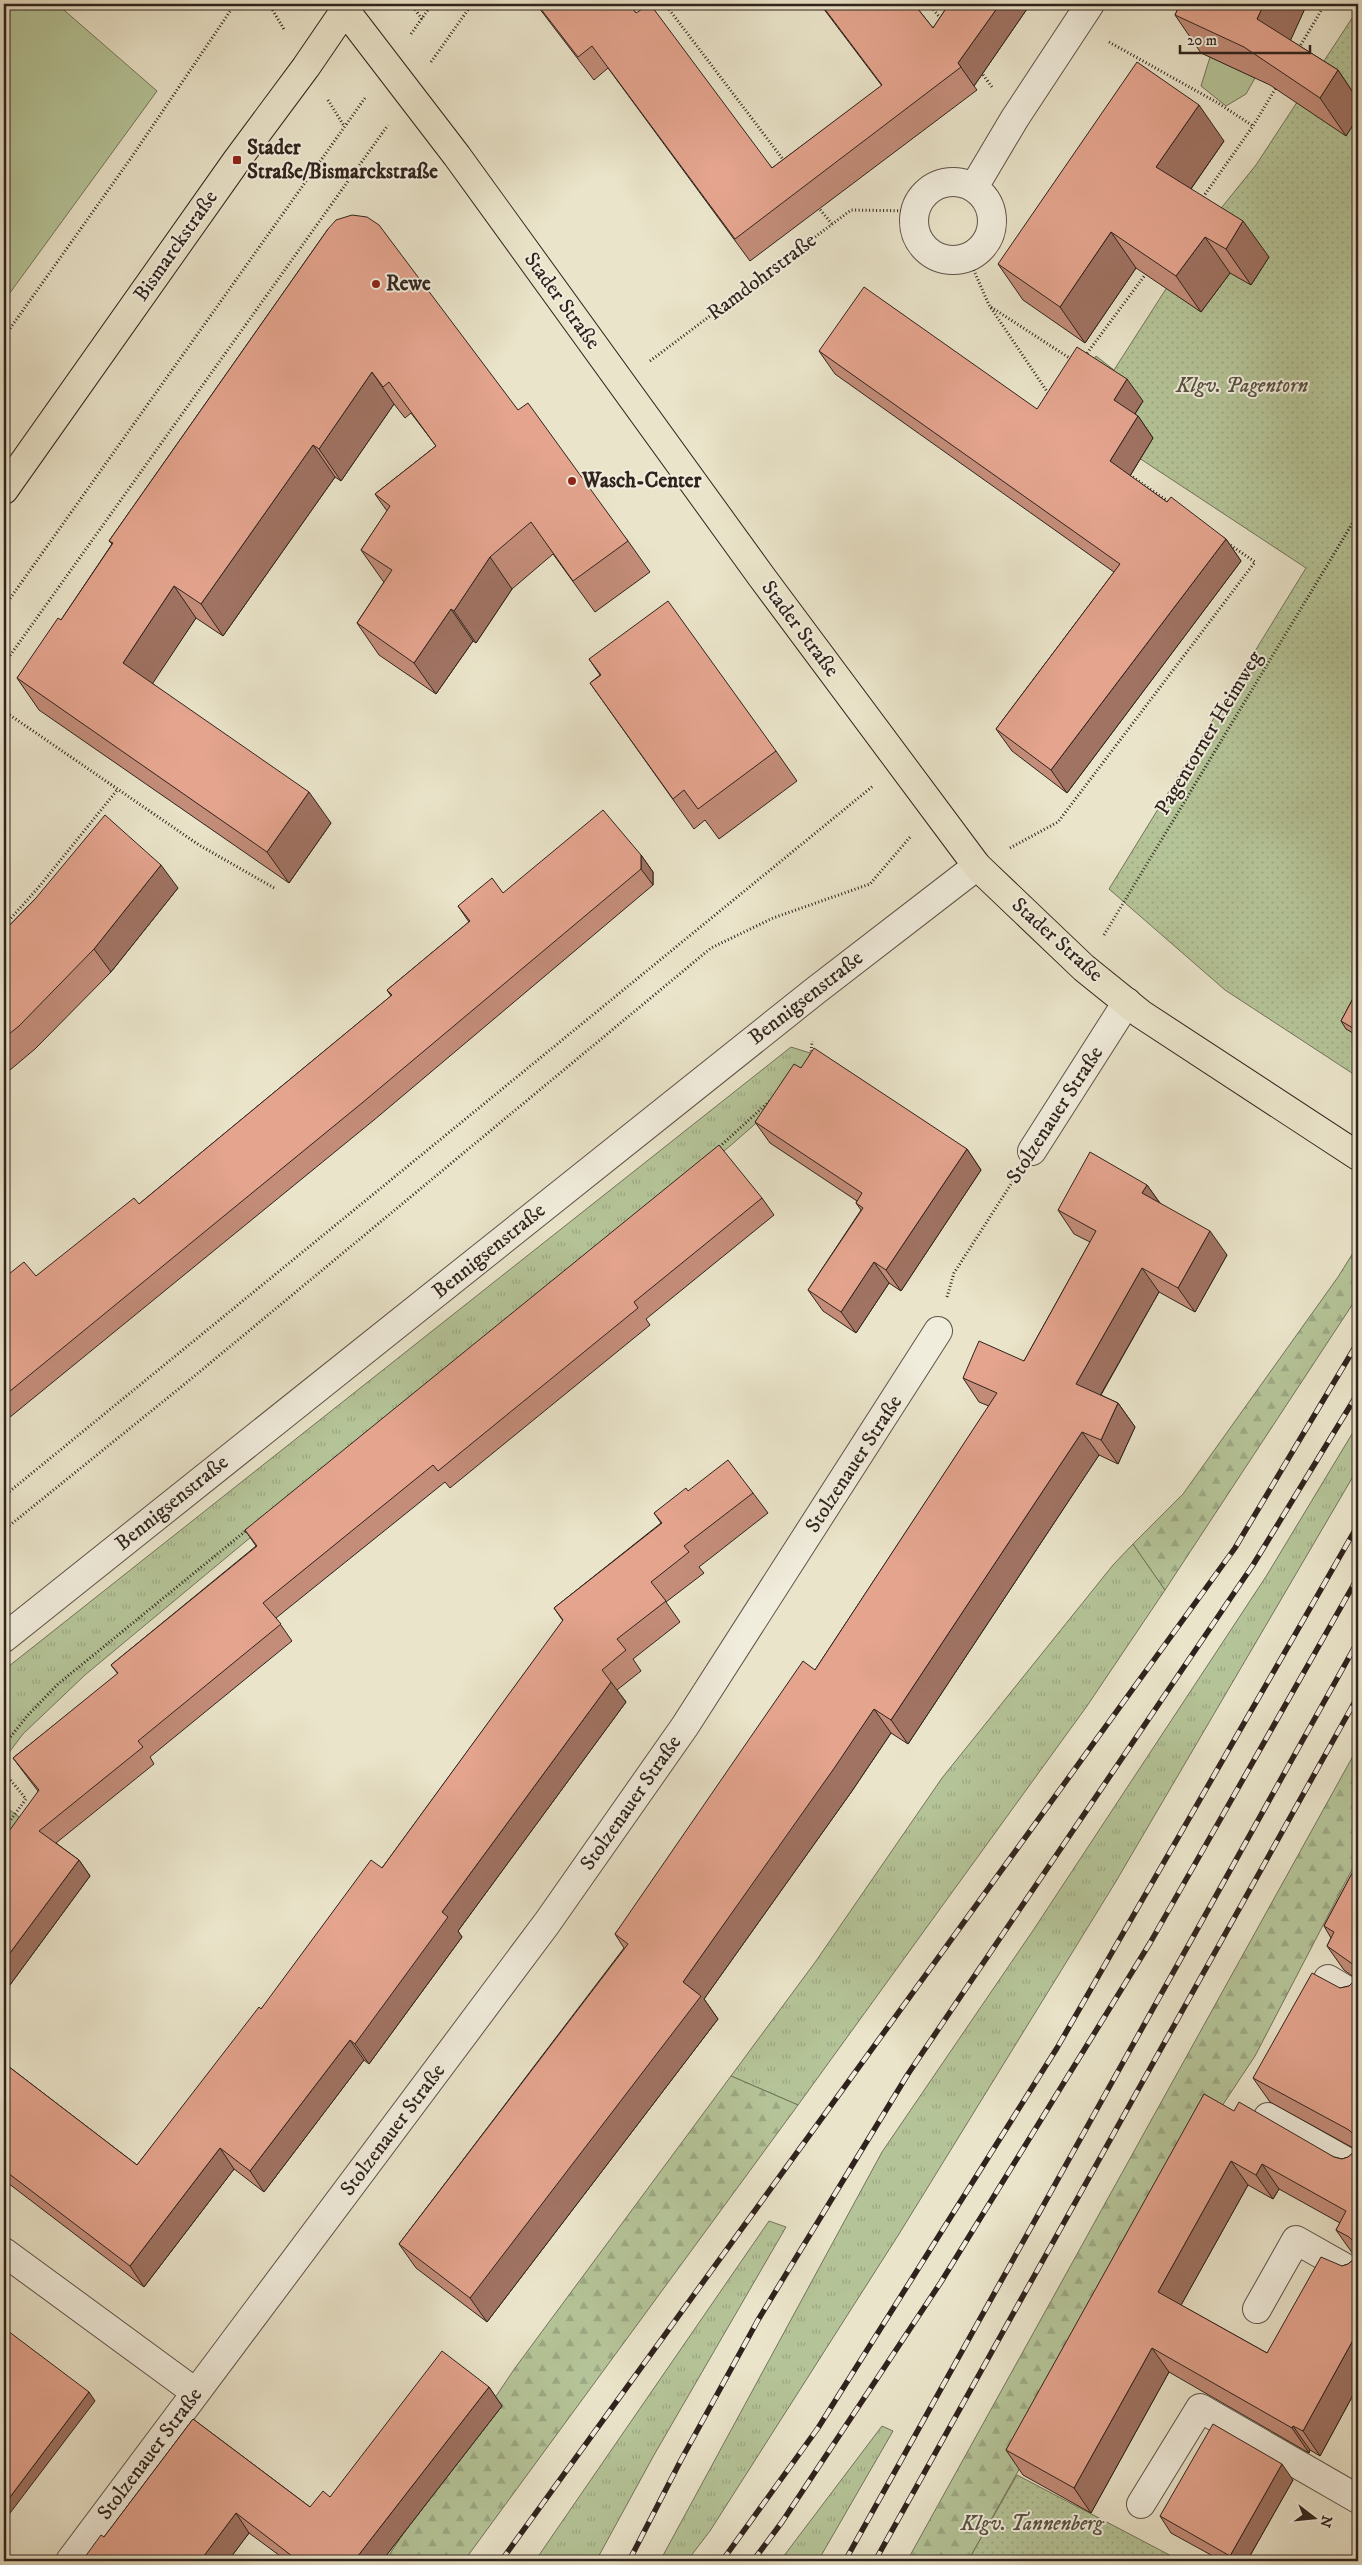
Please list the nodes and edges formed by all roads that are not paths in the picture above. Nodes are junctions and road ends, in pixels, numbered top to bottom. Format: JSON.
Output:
{"nodes":[{"id":1,"x":344,"y":6,"type":"edge"},
{"id":2,"x":1083,"y":14,"type":"edge"},
{"id":3,"x":974,"y":187,"type":"junction"},
{"id":4,"x":4,"y":490,"type":"edge"},
{"id":5,"x":977,"y":866,"type":"junction"},
{"id":6,"x":1127,"y":1002,"type":"junction"},
{"id":7,"x":1032,"y":1151,"type":"road end"},
{"id":8,"x":1358,"y":1156,"type":"edge"},
{"id":9,"x":938,"y":1331,"type":"road end"},
{"id":10,"x":4,"y":1638,"type":"edge"},
{"id":11,"x":1328,"y":1979,"type":"edge"},
{"id":12,"x":1358,"y":1997,"type":"edge"},
{"id":13,"x":1268,"y":2116,"type":"edge"},
{"id":14,"x":1358,"y":2168,"type":"edge"},
{"id":15,"x":4,"y":2252,"type":"edge"},
{"id":16,"x":1358,"y":2276,"type":"edge"},
{"id":17,"x":1257,"y":2309,"type":"dead end"},
{"id":18,"x":195,"y":2392,"type":"junction"},
{"id":19,"x":1358,"y":2499,"type":"edge"},
{"id":20,"x":1141,"y":2504,"type":"dead end"},
{"id":21,"x":70,"y":2561,"type":"edge"}],
"edges":[{"from":1,"to":4,"type":"main road","name":"Bismarckstraße"},
{"from":1,"to":5,"type":"main road","name":"Stader Straße"},
{"from":2,"to":3,"type":"street"},
{"from":3,"to":3,"type":"street"},
{"from":5,"to":6,"type":"main road","name":"Stader Straße"},
{"from":5,"to":10,"type":"street","name":"Bennigsenstraße"},
{"from":6,"to":7,"type":"street","name":"Stolzenauer Straße"},
{"from":6,"to":8,"type":"main road","name":"Stader Straße"},
{"from":9,"to":18,"type":"street","name":"Stolzenauer Straße"},
{"from":11,"to":12,"type":"street"},
{"from":13,"to":14,"type":"street"},
{"from":15,"to":18,"type":"street"},
{"from":16,"to":17,"type":"street"},
{"from":18,"to":21,"type":"street","name":"Stolzenauer Straße"},
{"from":19,"to":20,"type":"street"}]}
